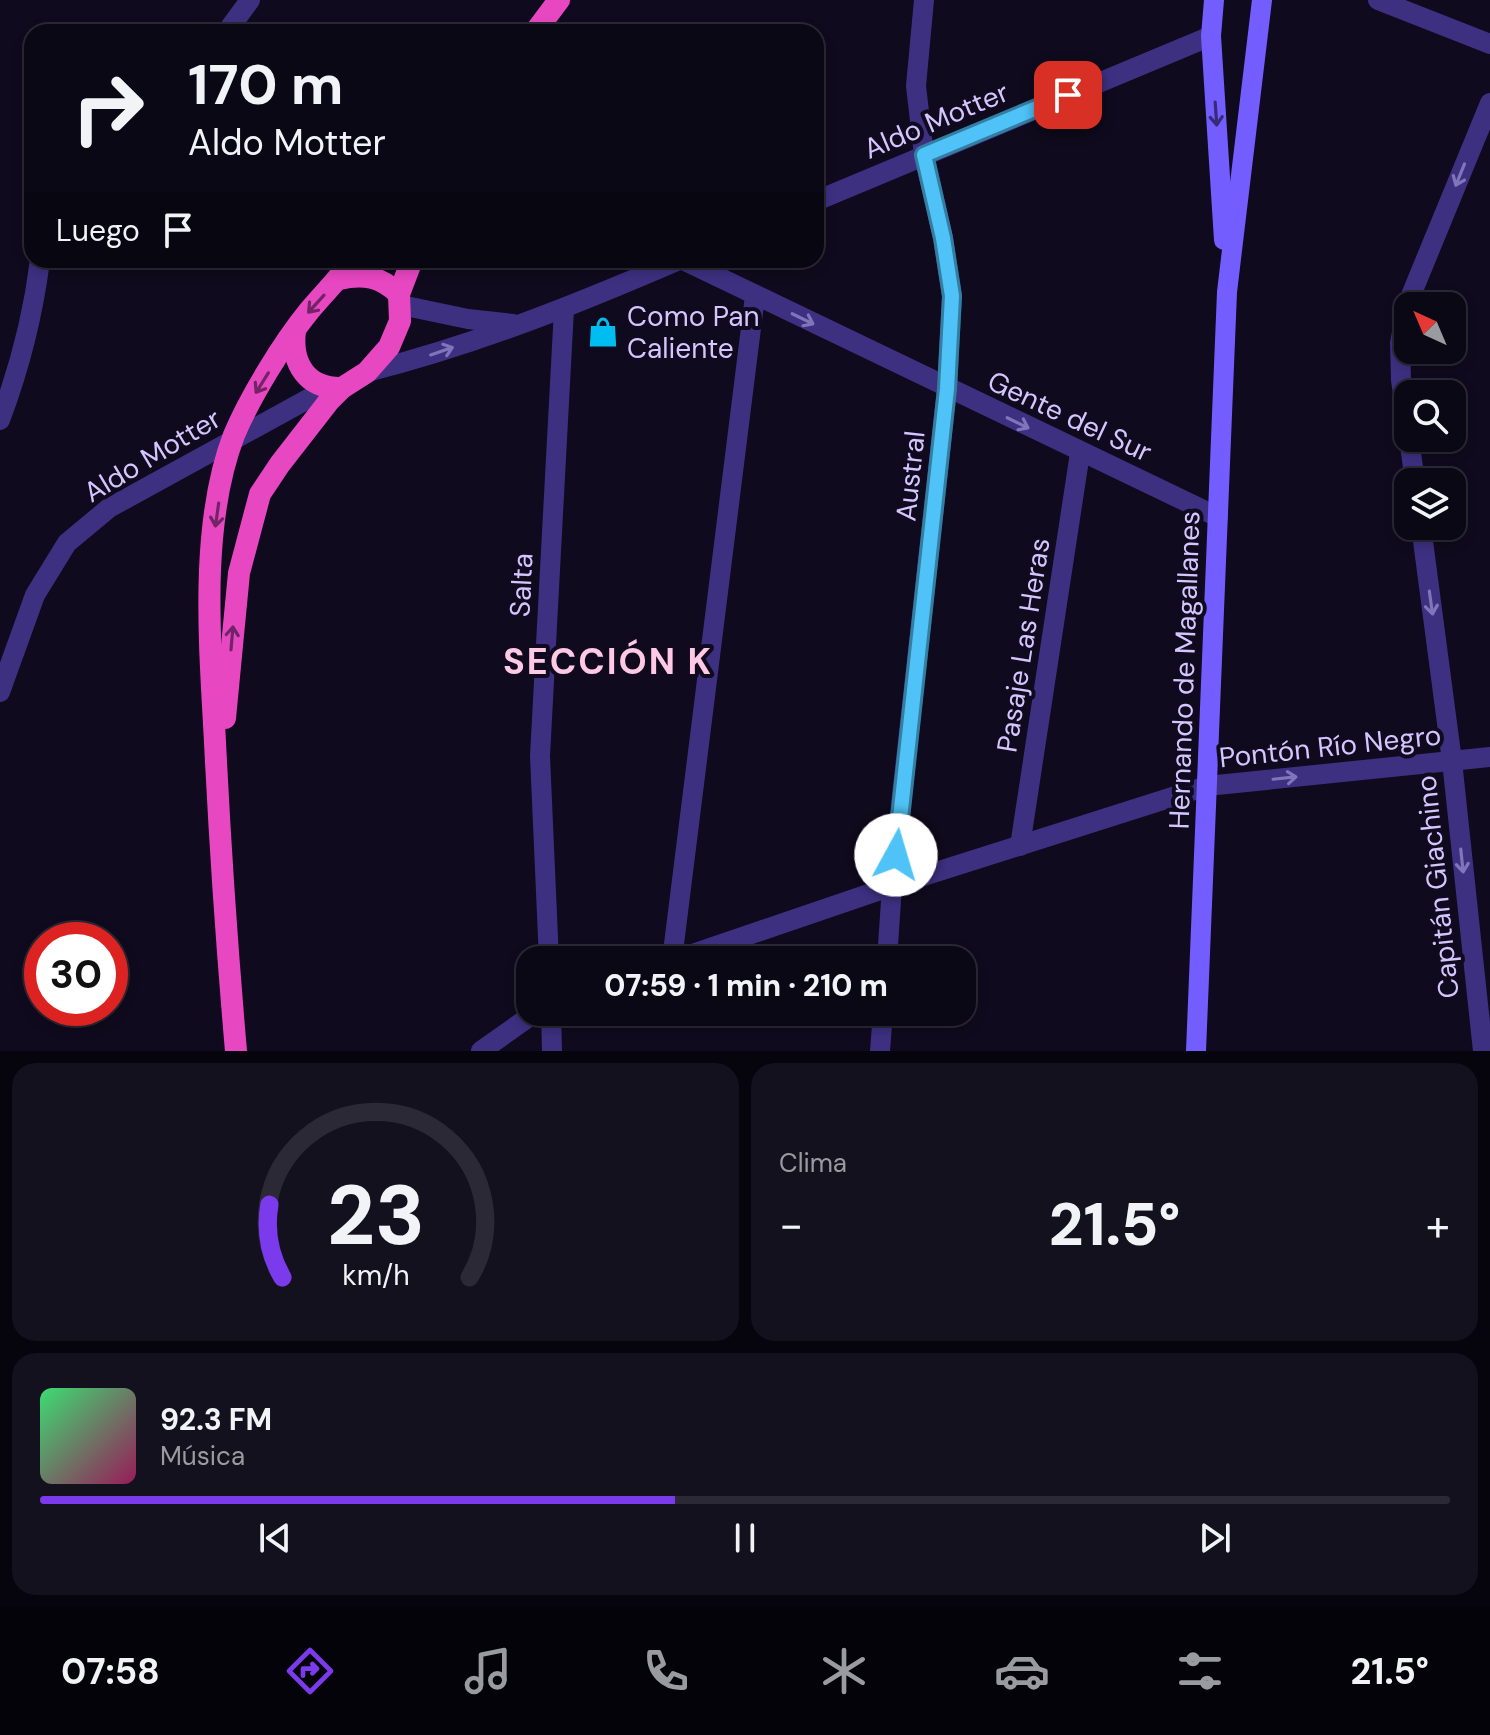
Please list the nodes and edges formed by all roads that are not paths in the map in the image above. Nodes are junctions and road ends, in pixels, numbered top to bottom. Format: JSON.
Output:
{"nodes":[{"id":1,"x":250,"y":0,"type":"edge"},
{"id":2,"x":559,"y":0,"type":"edge"},
{"id":3,"x":924,"y":0,"type":"edge"},
{"id":4,"x":1214,"y":0,"type":"edge"},
{"id":5,"x":1262,"y":0,"type":"edge"},
{"id":6,"x":1378,"y":0,"type":"edge"},
{"id":7,"x":232,"y":24,"type":"edge"},
{"id":8,"x":541,"y":24,"type":"edge"},
{"id":9,"x":1211,"y":36,"type":"junction"},
{"id":10,"x":1490,"y":44,"type":"edge"},
{"id":11,"x":1490,"y":103,"type":"edge"},
{"id":12,"x":924,"y":155,"type":"junction"},
{"id":13,"x":824,"y":198,"type":"edge"},
{"id":14,"x":39,"y":268,"type":"edge"},
{"id":15,"x":410,"y":268,"type":"edge"},
{"id":16,"x":662,"y":268,"type":"edge"},
{"id":17,"x":697,"y":268,"type":"edge"},
{"id":18,"x":346,"y":269,"type":"edge"},
{"id":19,"x":1227,"y":292,"type":"junction"},
{"id":20,"x":755,"y":296,"type":"junction"},
{"id":21,"x":400,"y":300,"type":"junction"},
{"id":22,"x":564,"y":309,"type":"junction"},
{"id":23,"x":521,"y":325,"type":"junction"},
{"id":24,"x":295,"y":331,"type":"junction"},
{"id":25,"x":367,"y":372,"type":"junction"},
{"id":26,"x":1401,"y":380,"type":"edge"},
{"id":27,"x":335,"y":388,"type":"junction"},
{"id":28,"x":947,"y":389,"type":"junction"},
{"id":29,"x":0,"y":420,"type":"edge"},
{"id":30,"x":233,"y":439,"type":"junction"},
{"id":31,"x":1080,"y":453,"type":"junction"},
{"id":32,"x":1218,"y":517,"type":"junction"},
{"id":33,"x":1423,"y":540,"type":"edge"},
{"id":34,"x":0,"y":692,"type":"edge"},
{"id":35,"x":1490,"y":757,"type":"edge"},
{"id":36,"x":1452,"y":761,"type":"junction"},
{"id":37,"x":1207,"y":786,"type":"junction"},
{"id":38,"x":218,"y":799,"type":"junction"},
{"id":39,"x":1020,"y":846,"type":"junction"},
{"id":40,"x":892,"y":886,"type":"junction"},
{"id":41,"x":548,"y":946,"type":"edge"},
{"id":42,"x":675,"y":946,"type":"edge"},
{"id":43,"x":714,"y":946,"type":"edge"},
{"id":44,"x":888,"y":946,"type":"edge"},
{"id":45,"x":516,"y":1026,"type":"edge"},
{"id":46,"x":551,"y":1026,"type":"edge"},
{"id":47,"x":882,"y":1026,"type":"edge"},
{"id":48,"x":236,"y":1051,"type":"edge"},
{"id":49,"x":481,"y":1051,"type":"edge"},
{"id":50,"x":552,"y":1051,"type":"edge"},
{"id":51,"x":880,"y":1051,"type":"edge"},
{"id":52,"x":1196,"y":1051,"type":"edge"},
{"id":53,"x":1483,"y":1051,"type":"edge"}],
"edges":[{"from":1,"to":7,"type":"street"},
{"from":2,"to":8,"type":"highway"},
{"from":3,"to":12,"type":"street","name":"Austral"},
{"from":4,"to":9,"type":"main road","name":"Hernando de Magallanes"},
{"from":5,"to":19,"type":"main road","name":"Hernando de Magallanes"},
{"from":6,"to":10,"type":"street"},
{"from":9,"to":12,"type":"street","name":"Aldo Motter"},
{"from":9,"to":19,"type":"main road","name":"Hernando de Magallanes","one_way":true},
{"from":11,"to":26,"type":"street","one_way":true},
{"from":12,"to":13,"type":"street","name":"Aldo Motter"},
{"from":12,"to":28,"type":"street","name":"Austral"},
{"from":14,"to":29,"type":"street"},
{"from":15,"to":21,"type":"highway"},
{"from":16,"to":22,"type":"street"},
{"from":17,"to":20,"type":"street","name":"Gente del Sur"},
{"from":18,"to":21,"type":"highway"},
{"from":18,"to":24,"type":"highway","one_way":true},
{"from":19,"to":32,"type":"main road","name":"Hernando de Magallanes"},
{"from":20,"to":28,"type":"street","name":"Gente del Sur","one_way":true},
{"from":20,"to":42,"type":"street"},
{"from":21,"to":23,"type":"street"},
{"from":21,"to":25,"type":"highway"},
{"from":22,"to":23,"type":"street"},
{"from":22,"to":41,"type":"street","name":"Salta"},
{"from":25,"to":23,"type":"street","one_way":true},
{"from":24,"to":27,"type":"highway"},
{"from":24,"to":30,"type":"highway","one_way":true},
{"from":25,"to":27,"type":"highway"},
{"from":27,"to":30,"type":"street","name":"Aldo Motter"},
{"from":38,"to":27,"type":"highway","one_way":true},
{"from":28,"to":31,"type":"street","name":"Gente del Sur","one_way":true},
{"from":28,"to":40,"type":"street","name":"Austral"},
{"from":30,"to":34,"type":"street","name":"Aldo Motter"},
{"from":30,"to":38,"type":"highway","one_way":true},
{"from":31,"to":32,"type":"street","name":"Gente del Sur"},
{"from":31,"to":39,"type":"street","name":"Pasaje Las Heras"},
{"from":32,"to":37,"type":"main road","name":"Hernando de Magallanes"},
{"from":33,"to":36,"type":"street","name":"Capitán Giachino","one_way":true},
{"from":35,"to":36,"type":"street","name":"Pontón Río Negro"},
{"from":37,"to":36,"type":"street","name":"Pontón Río Negro","one_way":true},
{"from":36,"to":53,"type":"street","name":"Capitán Giachino","one_way":true},
{"from":37,"to":39,"type":"street","name":"Pontón Río Negro"},
{"from":37,"to":52,"type":"main road","name":"Hernando de Magallanes"},
{"from":38,"to":48,"type":"highway"},
{"from":39,"to":40,"type":"street","name":"Pontón Río Negro"},
{"from":40,"to":43,"type":"street","name":"Pontón Río Negro"},
{"from":40,"to":44,"type":"street","name":"Austral"},
{"from":45,"to":49,"type":"street"},
{"from":46,"to":50,"type":"street"},
{"from":47,"to":51,"type":"street"}]}
